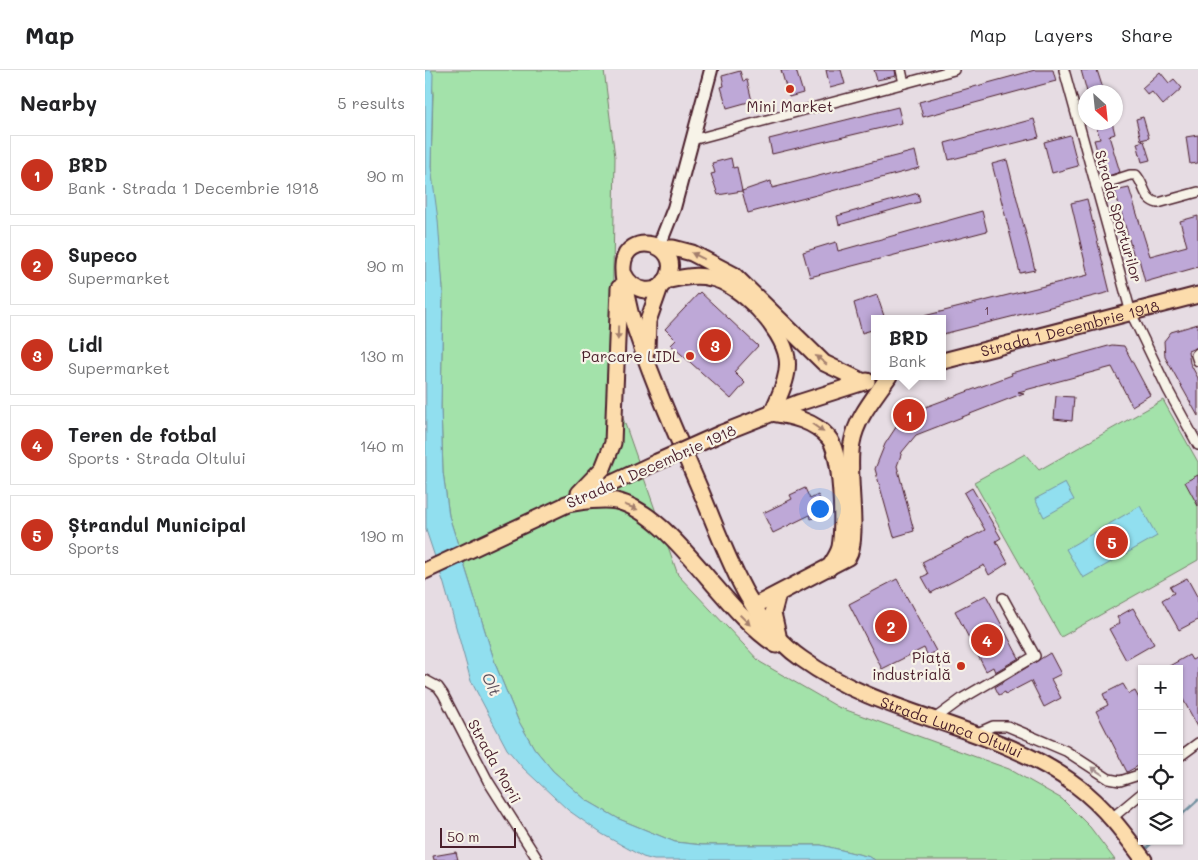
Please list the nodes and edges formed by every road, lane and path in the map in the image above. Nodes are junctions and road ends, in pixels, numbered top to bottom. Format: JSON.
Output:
{"nodes":[{"id":1,"x":711,"y":70,"type":"edge"},
{"id":2,"x":901,"y":70,"type":"edge"},
{"id":3,"x":955,"y":70,"type":"edge"},
{"id":4,"x":1063,"y":70,"type":"edge"},
{"id":5,"x":904,"y":83,"type":"junction"},
{"id":6,"x":693,"y":140,"type":"junction"},
{"id":7,"x":1096,"y":186,"type":"junction"},
{"id":8,"x":1198,"y":192,"type":"edge"},
{"id":9,"x":660,"y":247,"type":"junction"},
{"id":10,"x":623,"y":270,"type":"junction"},
{"id":11,"x":662,"y":284,"type":"junction"},
{"id":12,"x":1198,"y":296,"type":"edge"},
{"id":13,"x":1131,"y":313,"type":"junction"},
{"id":14,"x":1198,"y":353,"type":"edge"},
{"id":15,"x":946,"y":360,"type":"edge"},
{"id":16,"x":1198,"y":361,"type":"edge"},
{"id":17,"x":650,"y":367,"type":"junction"},
{"id":18,"x":871,"y":380,"type":"edge"},
{"id":19,"x":886,"y":380,"type":"edge"},
{"id":20,"x":864,"y":382,"type":"junction"},
{"id":21,"x":772,"y":413,"type":"junction"},
{"id":22,"x":1198,"y":445,"type":"edge"},
{"id":23,"x":566,"y":504,"type":"junction"},
{"id":24,"x":427,"y":570,"type":"edge"},
{"id":25,"x":828,"y":570,"type":"junction"},
{"id":26,"x":778,"y":594,"type":"junction"},
{"id":27,"x":1003,"y":598,"type":"dead end"},
{"id":28,"x":754,"y":606,"type":"junction"},
{"id":29,"x":780,"y":641,"type":"junction"},
{"id":30,"x":802,"y":659,"type":"junction"},
{"id":31,"x":425,"y":680,"type":"edge"},
{"id":32,"x":933,"y":720,"type":"junction"},
{"id":33,"x":975,"y":734,"type":"junction"},
{"id":34,"x":1198,"y":743,"type":"edge"},
{"id":35,"x":1183,"y":755,"type":"edge"},
{"id":36,"x":1138,"y":775,"type":"edge"},
{"id":37,"x":1138,"y":796,"type":"edge"},
{"id":38,"x":1112,"y":818,"type":"junction"},
{"id":39,"x":538,"y":860,"type":"edge"},
{"id":40,"x":1144,"y":860,"type":"edge"}],
"edges":[{"from":1,"to":6,"type":"main road"},
{"from":2,"to":5,"type":"street"},
{"from":3,"to":5,"type":"street"},
{"from":4,"to":7,"type":"street","name":"Strada Sporturilor"},
{"from":5,"to":6,"type":"street"},
{"from":6,"to":9,"type":"main road"},
{"from":7,"to":8,"type":"street"},
{"from":7,"to":13,"type":"street","name":"Strada Sporturilor"},
{"from":9,"to":10,"type":"main road"},
{"from":9,"to":11,"type":"main road"},
{"from":20,"to":9,"type":"main road","one_way":true},
{"from":10,"to":11,"type":"main road"},
{"from":10,"to":17,"type":"main road"},
{"from":10,"to":23,"type":"main road","one_way":true},
{"from":11,"to":17,"type":"main road"},
{"from":11,"to":21,"type":"main road"},
{"from":12,"to":13,"type":"main road","name":"Strada 1 Decembrie 1918"},
{"from":13,"to":15,"type":"main road","name":"Strada 1 Decembrie 1918"},
{"from":13,"to":22,"type":"street","name":"Strada Sporturilor"},
{"from":14,"to":16,"type":"street"},
{"from":17,"to":28,"type":"main road","name":"Strada Lunca Oltului"},
{"from":18,"to":20,"type":"main road","name":"Strada 1 Decembrie 1918"},
{"from":19,"to":25,"type":"main road"},
{"from":20,"to":21,"type":"main road","name":"Strada 1 Decembrie 1918"},
{"from":21,"to":23,"type":"main road","name":"Strada 1 Decembrie 1918","bridge":true},
{"from":21,"to":25,"type":"main road","one_way":true},
{"from":23,"to":24,"type":"main road","name":"Strada 1 Decembrie 1918"},
{"from":23,"to":30,"type":"main road","one_way":true},
{"from":25,"to":26,"type":"main road"},
{"from":26,"to":28,"type":"main road"},
{"from":26,"to":29,"type":"main road"},
{"from":27,"to":32,"type":"street"},
{"from":28,"to":29,"type":"main road","name":"Strada Lunca Oltului"},
{"from":29,"to":30,"type":"main road","name":"Strada Lunca Oltului"},
{"from":30,"to":32,"type":"main road","name":"Strada Lunca Oltului"},
{"from":31,"to":39,"type":"street","name":"Strada Morii"},
{"from":32,"to":33,"type":"main road","name":"Strada Lunca Oltului"},
{"from":36,"to":33,"type":"street","one_way":true},
{"from":33,"to":38,"type":"main road","name":"Strada Lunca Oltului"},
{"from":34,"to":35,"type":"street"},
{"from":37,"to":38,"type":"street"},
{"from":38,"to":40,"type":"main road","name":"Strada Lunca Oltului"}]}
